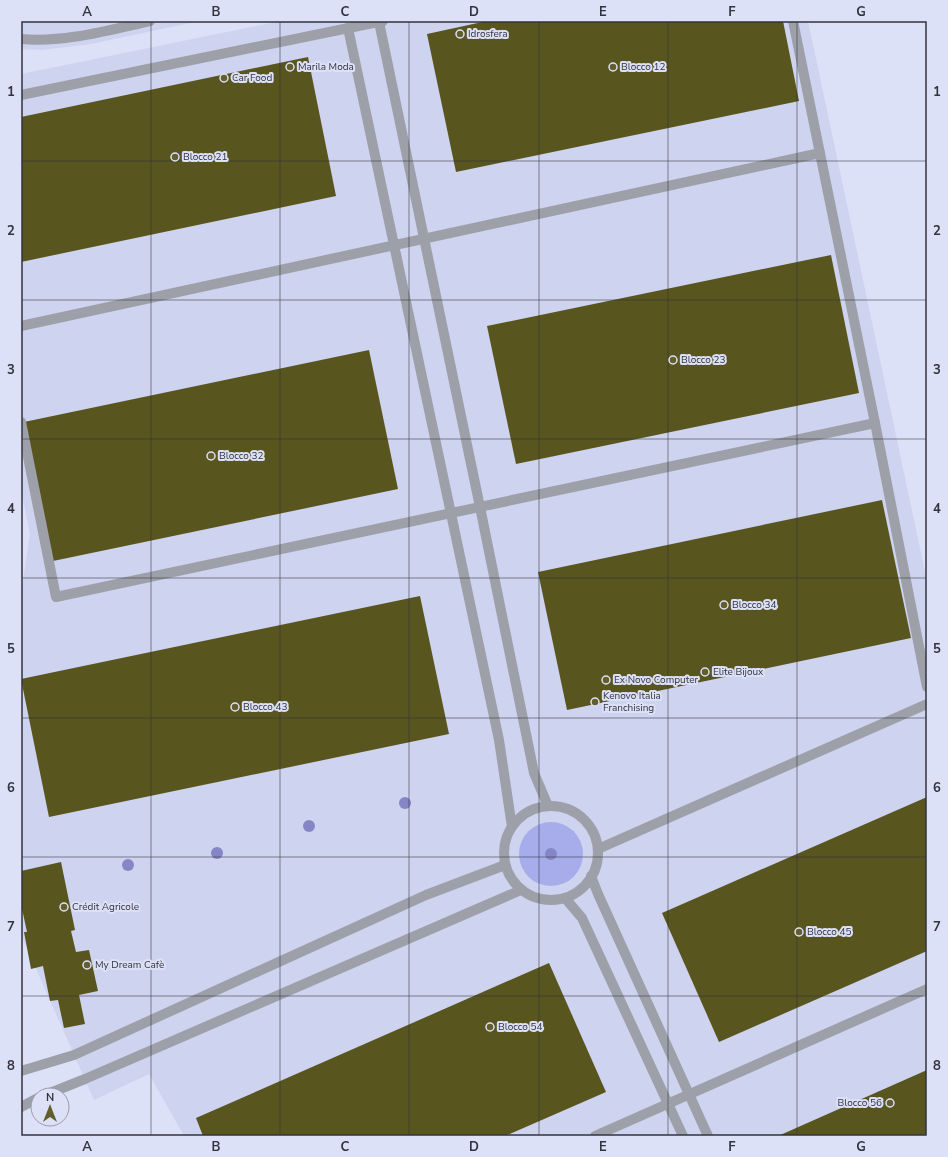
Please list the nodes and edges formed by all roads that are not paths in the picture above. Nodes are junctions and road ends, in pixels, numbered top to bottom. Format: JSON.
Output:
{"nodes":[{"id":1,"x":150,"y":21,"type":"edge"},
{"id":2,"x":381,"y":21,"type":"edge"},
{"id":3,"x":793,"y":21,"type":"edge"},
{"id":4,"x":348,"y":28,"type":"junction"},
{"id":5,"x":21,"y":39,"type":"edge"},
{"id":6,"x":21,"y":95,"type":"edge"},
{"id":7,"x":820,"y":153,"type":"junction"},
{"id":8,"x":424,"y":239,"type":"junction"},
{"id":9,"x":394,"y":245,"type":"junction"},
{"id":10,"x":21,"y":326,"type":"edge"},
{"id":11,"x":21,"y":422,"type":"edge"},
{"id":12,"x":875,"y":423,"type":"junction"},
{"id":13,"x":480,"y":507,"type":"junction"},
{"id":14,"x":451,"y":513,"type":"junction"},
{"id":15,"x":927,"y":687,"type":"edge"},
{"id":16,"x":927,"y":704,"type":"edge"},
{"id":17,"x":548,"y":806,"type":"junction"},
{"id":18,"x":512,"y":827,"type":"junction"},
{"id":19,"x":598,"y":849,"type":"junction"},
{"id":20,"x":505,"y":865,"type":"junction"},
{"id":21,"x":591,"y":876,"type":"junction"},
{"id":22,"x":522,"y":890,"type":"junction"},
{"id":23,"x":565,"y":898,"type":"junction"},
{"id":24,"x":927,"y":989,"type":"edge"},
{"id":25,"x":21,"y":1071,"type":"edge"},
{"id":26,"x":65,"y":1087,"type":"edge"},
{"id":27,"x":689,"y":1094,"type":"junction"},
{"id":28,"x":30,"y":1102,"type":"edge"},
{"id":29,"x":668,"y":1103,"type":"junction"},
{"id":30,"x":21,"y":1107,"type":"edge"},
{"id":31,"x":595,"y":1136,"type":"edge"},
{"id":32,"x":683,"y":1136,"type":"edge"},
{"id":33,"x":708,"y":1136,"type":"edge"}],
"edges":[{"from":1,"to":5,"type":"lane"},
{"from":2,"to":4,"type":"lane"},
{"from":2,"to":8,"type":"lane"},
{"from":3,"to":7,"type":"lane"},
{"from":4,"to":6,"type":"lane"},
{"from":4,"to":9,"type":"lane"},
{"from":7,"to":8,"type":"lane"},
{"from":7,"to":12,"type":"lane"},
{"from":8,"to":9,"type":"lane"},
{"from":8,"to":13,"type":"lane"},
{"from":9,"to":10,"type":"lane"},
{"from":9,"to":14,"type":"lane"},
{"from":11,"to":14,"type":"lane"},
{"from":12,"to":13,"type":"lane"},
{"from":12,"to":15,"type":"lane"},
{"from":13,"to":14,"type":"lane"},
{"from":13,"to":17,"type":"lane"},
{"from":14,"to":18,"type":"lane"},
{"from":16,"to":19,"type":"lane"},
{"from":17,"to":18,"type":"lane"},
{"from":17,"to":19,"type":"lane"},
{"from":18,"to":20,"type":"lane"},
{"from":19,"to":21,"type":"lane"},
{"from":20,"to":22,"type":"lane"},
{"from":20,"to":25,"type":"lane"},
{"from":21,"to":23,"type":"lane"},
{"from":21,"to":27,"type":"lane"},
{"from":22,"to":23,"type":"lane"},
{"from":22,"to":26,"type":"lane"},
{"from":23,"to":29,"type":"lane"},
{"from":24,"to":27,"type":"lane"},
{"from":27,"to":29,"type":"lane"},
{"from":27,"to":33,"type":"lane"},
{"from":28,"to":30,"type":"lane"},
{"from":29,"to":31,"type":"lane"},
{"from":29,"to":32,"type":"lane"}]}
